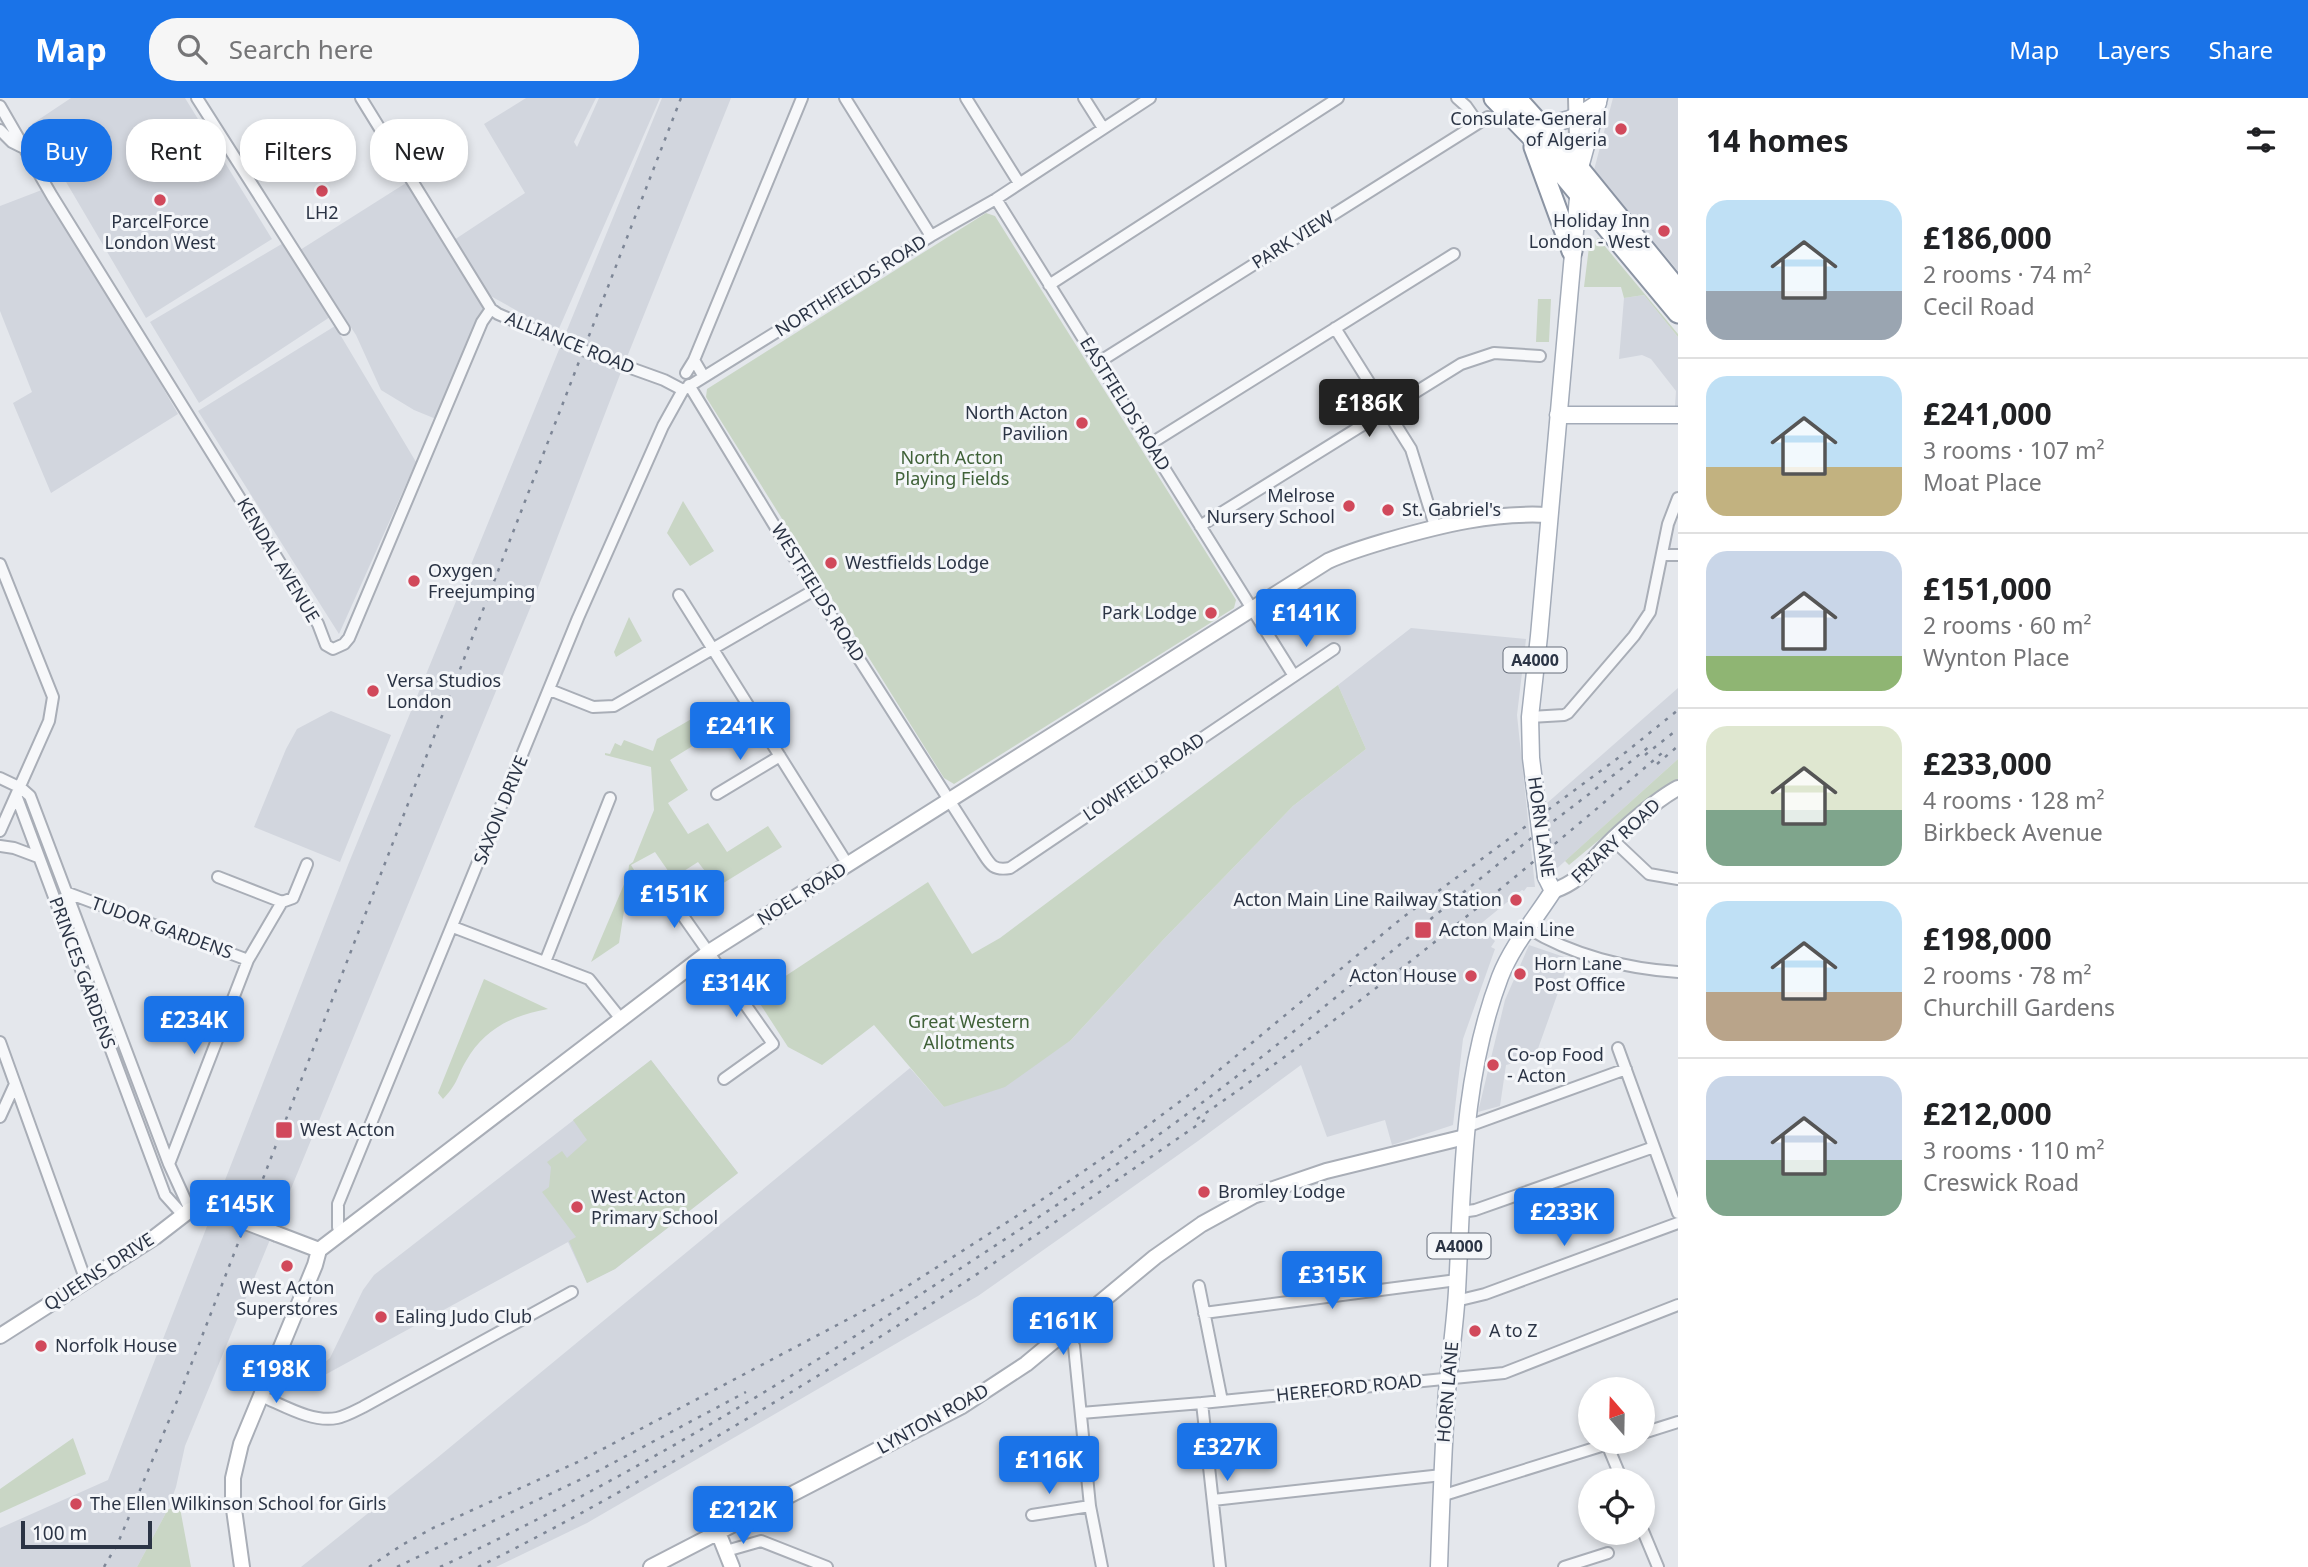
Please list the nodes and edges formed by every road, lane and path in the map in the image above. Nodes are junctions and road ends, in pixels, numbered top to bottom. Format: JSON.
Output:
{"nodes":[{"id":1,"x":197,"y":98,"type":"edge"},
{"id":2,"x":361,"y":98,"type":"edge"},
{"id":3,"x":802,"y":98,"type":"edge"},
{"id":4,"x":845,"y":98,"type":"edge"},
{"id":5,"x":966,"y":98,"type":"edge"},
{"id":6,"x":1084,"y":98,"type":"edge"},
{"id":7,"x":1150,"y":98,"type":"edge"},
{"id":8,"x":1338,"y":98,"type":"edge"},
{"id":9,"x":1457,"y":98,"type":"edge"},
{"id":10,"x":1494,"y":98,"type":"edge"},
{"id":11,"x":1516,"y":98,"type":"edge"},
{"id":12,"x":1576,"y":98,"type":"edge"},
{"id":13,"x":1598,"y":100,"type":"edge"},
{"id":14,"x":0,"y":106,"type":"edge"},
{"id":15,"x":1576,"y":116,"type":"junction"},
{"id":16,"x":1103,"y":128,"type":"junction"},
{"id":17,"x":1534,"y":129,"type":"junction"},
{"id":18,"x":7,"y":132,"type":"edge"},
{"id":19,"x":1580,"y":167,"type":"junction"},
{"id":20,"x":1019,"y":183,"type":"junction"},
{"id":21,"x":1578,"y":193,"type":"junction"},
{"id":22,"x":996,"y":199,"type":"junction"},
{"id":23,"x":931,"y":236,"type":"junction"},
{"id":24,"x":1572,"y":251,"type":"junction"},
{"id":25,"x":1454,"y":254,"type":"dead end"},
{"id":26,"x":1049,"y":285,"type":"junction"},
{"id":27,"x":1678,"y":290,"type":"edge"},
{"id":28,"x":491,"y":309,"type":"junction"},
{"id":29,"x":1678,"y":313,"type":"edge"},
{"id":30,"x":1335,"y":328,"type":"junction"},
{"id":31,"x":344,"y":329,"type":"dead end"},
{"id":32,"x":1541,"y":356,"type":"dead end"},
{"id":33,"x":694,"y":360,"type":"junction"},
{"id":34,"x":1099,"y":362,"type":"junction"},
{"id":35,"x":686,"y":373,"type":"dead end"},
{"id":36,"x":704,"y":377,"type":"junction"},
{"id":37,"x":686,"y":387,"type":"junction"},
{"id":38,"x":1387,"y":409,"type":"junction"},
{"id":39,"x":1558,"y":415,"type":"junction"},
{"id":40,"x":1678,"y":415,"type":"edge"},
{"id":41,"x":1150,"y":444,"type":"junction"},
{"id":42,"x":1678,"y":498,"type":"edge"},
{"id":43,"x":1548,"y":515,"type":"junction"},
{"id":44,"x":1200,"y":526,"type":"junction"},
{"id":45,"x":1435,"y":526,"type":"junction"},
{"id":46,"x":1662,"y":555,"type":"junction"},
{"id":47,"x":1678,"y":555,"type":"edge"},
{"id":48,"x":0,"y":564,"type":"edge"},
{"id":49,"x":816,"y":589,"type":"junction"},
{"id":50,"x":679,"y":595,"type":"dead end"},
{"id":51,"x":1253,"y":610,"type":"junction"},
{"id":52,"x":713,"y":649,"type":"junction"},
{"id":53,"x":1334,"y":649,"type":"dead end"},
{"id":54,"x":1294,"y":676,"type":"junction"},
{"id":55,"x":550,"y":690,"type":"junction"},
{"id":56,"x":1530,"y":717,"type":"junction"},
{"id":57,"x":780,"y":756,"type":"junction"},
{"id":58,"x":0,"y":778,"type":"edge"},
{"id":59,"x":1678,"y":788,"type":"edge"},
{"id":60,"x":18,"y":791,"type":"junction"},
{"id":61,"x":717,"y":794,"type":"dead end"},
{"id":62,"x":610,"y":798,"type":"dead end"},
{"id":63,"x":949,"y":799,"type":"junction"},
{"id":64,"x":0,"y":831,"type":"edge"},
{"id":65,"x":1613,"y":840,"type":"junction"},
{"id":66,"x":0,"y":846,"type":"edge"},
{"id":67,"x":38,"y":857,"type":"junction"},
{"id":68,"x":307,"y":864,"type":"dead end"},
{"id":69,"x":848,"y":865,"type":"junction"},
{"id":70,"x":218,"y":877,"type":"dead end"},
{"id":71,"x":62,"y":879,"type":"junction"},
{"id":72,"x":1678,"y":879,"type":"edge"},
{"id":73,"x":49,"y":883,"type":"junction"},
{"id":74,"x":1550,"y":884,"type":"junction"},
{"id":75,"x":664,"y":889,"type":"dead end"},
{"id":76,"x":68,"y":893,"type":"junction"},
{"id":77,"x":282,"y":902,"type":"junction"},
{"id":78,"x":453,"y":927,"type":"junction"},
{"id":79,"x":1528,"y":928,"type":"junction"},
{"id":80,"x":709,"y":952,"type":"junction"},
{"id":81,"x":248,"y":960,"type":"junction"},
{"id":82,"x":545,"y":962,"type":"junction"},
{"id":83,"x":1678,"y":972,"type":"edge"},
{"id":84,"x":621,"y":1019,"type":"junction"},
{"id":85,"x":0,"y":1042,"type":"edge"},
{"id":86,"x":1618,"y":1048,"type":"dead end"},
{"id":87,"x":1626,"y":1069,"type":"junction"},
{"id":88,"x":724,"y":1079,"type":"dead end"},
{"id":89,"x":15,"y":1084,"type":"junction"},
{"id":90,"x":0,"y":1118,"type":"edge"},
{"id":91,"x":1466,"y":1132,"type":"junction"},
{"id":92,"x":1654,"y":1147,"type":"junction"},
{"id":93,"x":169,"y":1164,"type":"junction"},
{"id":94,"x":186,"y":1212,"type":"junction"},
{"id":95,"x":1461,"y":1212,"type":"junction"},
{"id":96,"x":1678,"y":1213,"type":"edge"},
{"id":97,"x":1678,"y":1223,"type":"edge"},
{"id":98,"x":341,"y":1234,"type":"junction"},
{"id":99,"x":319,"y":1250,"type":"junction"},
{"id":100,"x":1457,"y":1280,"type":"junction"},
{"id":101,"x":86,"y":1281,"type":"junction"},
{"id":102,"x":1199,"y":1286,"type":"dead end"},
{"id":103,"x":572,"y":1292,"type":"dead end"},
{"id":104,"x":1456,"y":1301,"type":"junction"},
{"id":105,"x":1678,"y":1305,"type":"edge"},
{"id":106,"x":1204,"y":1313,"type":"junction"},
{"id":107,"x":1065,"y":1333,"type":"junction"},
{"id":108,"x":0,"y":1336,"type":"edge"},
{"id":109,"x":1449,"y":1378,"type":"junction"},
{"id":110,"x":261,"y":1396,"type":"junction"},
{"id":111,"x":1222,"y":1401,"type":"junction"},
{"id":112,"x":1202,"y":1403,"type":"junction"},
{"id":113,"x":1081,"y":1413,"type":"junction"},
{"id":114,"x":1678,"y":1422,"type":"edge"},
{"id":115,"x":1656,"y":1429,"type":"edge"},
{"id":116,"x":1578,"y":1453,"type":"edge"},
{"id":117,"x":1442,"y":1475,"type":"junction"},
{"id":118,"x":1441,"y":1496,"type":"junction"},
{"id":119,"x":1213,"y":1500,"type":"junction"},
{"id":120,"x":1090,"y":1506,"type":"junction"},
{"id":121,"x":1032,"y":1515,"type":"dead end"},
{"id":122,"x":718,"y":1532,"type":"junction"},
{"id":123,"x":1649,"y":1545,"type":"edge"},
{"id":124,"x":726,"y":1551,"type":"junction"},
{"id":125,"x":1608,"y":1553,"type":"dead end"},
{"id":126,"x":242,"y":1567,"type":"edge"},
{"id":127,"x":651,"y":1567,"type":"edge"},
{"id":128,"x":732,"y":1567,"type":"edge"},
{"id":129,"x":827,"y":1567,"type":"edge"},
{"id":130,"x":1102,"y":1567,"type":"edge"},
{"id":131,"x":1220,"y":1567,"type":"edge"},
{"id":132,"x":1439,"y":1567,"type":"edge"},
{"id":133,"x":1564,"y":1567,"type":"edge"},
{"id":134,"x":1658,"y":1567,"type":"edge"}],
"edges":[{"from":1,"to":31,"type":"street"},
{"from":2,"to":28,"type":"street","name":"ALLIANCE ROAD"},
{"from":3,"to":33,"type":"street"},
{"from":4,"to":23,"type":"street"},
{"from":5,"to":20,"type":"street"},
{"from":6,"to":16,"type":"street"},
{"from":7,"to":16,"type":"street","name":"NORTHFIELDS ROAD"},
{"from":8,"to":26,"type":"street"},
{"from":9,"to":34,"type":"street","name":"PARK VIEW"},
{"from":10,"to":17,"type":"highway"},
{"from":11,"to":17,"type":"highway"},
{"from":12,"to":15,"type":"street"},
{"from":13,"to":15,"type":"main road","number":"A4000"},
{"from":13,"to":19,"type":"main road","number":"A4000"},
{"from":14,"to":18,"type":"street","name":"KENDAL AVENUE"},
{"from":15,"to":17,"type":"main road","number":"A4000"},
{"from":15,"to":19,"type":"street"},
{"from":16,"to":20,"type":"street","name":"NORTHFIELDS ROAD"},
{"from":17,"to":19,"type":"highway"},
{"from":17,"to":21,"type":"highway"},
{"from":17,"to":24,"type":"highway","number":"A4000"},
{"from":18,"to":28,"type":"street","name":"KENDAL AVENUE"},
{"from":19,"to":21,"type":"main road","number":"A4000"},
{"from":19,"to":27,"type":"highway"},
{"from":20,"to":22,"type":"street","name":"NORTHFIELDS ROAD"},
{"from":21,"to":24,"type":"main road","name":"HORN LANE","number":"A4000"},
{"from":21,"to":29,"type":"highway"},
{"from":22,"to":23,"type":"street","name":"NORTHFIELDS ROAD"},
{"from":22,"to":26,"type":"street","name":"EASTFIELDS ROAD"},
{"from":23,"to":36,"type":"street","name":"NORTHFIELDS ROAD"},
{"from":24,"to":39,"type":"main road","name":"HORN LANE","number":"A4000"},
{"from":25,"to":30,"type":"street"},
{"from":26,"to":34,"type":"street","name":"EASTFIELDS ROAD"},
{"from":28,"to":37,"type":"street","name":"ALLIANCE ROAD","bridge":true},
{"from":30,"to":38,"type":"street"},
{"from":30,"to":41,"type":"street"},
{"from":32,"to":38,"type":"street"},
{"from":33,"to":35,"type":"street"},
{"from":33,"to":36,"type":"street"},
{"from":34,"to":41,"type":"street","name":"EASTFIELDS ROAD"},
{"from":36,"to":37,"type":"street","name":"NORTHFIELDS ROAD"},
{"from":37,"to":49,"type":"street","name":"WESTFIELDS ROAD"},
{"from":37,"to":55,"type":"street","name":"SAXON DRIVE"},
{"from":38,"to":44,"type":"street"},
{"from":38,"to":45,"type":"street"},
{"from":39,"to":40,"type":"main road"},
{"from":39,"to":43,"type":"main road","name":"HORN LANE","number":"A4000"},
{"from":41,"to":44,"type":"street","name":"EASTFIELDS ROAD"},
{"from":42,"to":46,"type":"street"},
{"from":43,"to":45,"type":"street","name":"NOEL ROAD"},
{"from":43,"to":56,"type":"main road","name":"HORN LANE","number":"A4000"},
{"from":44,"to":51,"type":"street","name":"EASTFIELDS ROAD"},
{"from":45,"to":51,"type":"street","name":"NOEL ROAD"},
{"from":46,"to":47,"type":"street"},
{"from":46,"to":56,"type":"street"},
{"from":48,"to":60,"type":"street"},
{"from":49,"to":52,"type":"street"},
{"from":49,"to":63,"type":"street","name":"WESTFIELDS ROAD"},
{"from":50,"to":52,"type":"street"},
{"from":51,"to":54,"type":"street"},
{"from":51,"to":63,"type":"street","name":"NOEL ROAD"},
{"from":52,"to":55,"type":"street"},
{"from":52,"to":57,"type":"street"},
{"from":53,"to":54,"type":"street"},
{"from":54,"to":63,"type":"street","name":"LOWFIELD ROAD"},
{"from":55,"to":78,"type":"street","name":"SAXON DRIVE"},
{"from":56,"to":74,"type":"main road","name":"HORN LANE","number":"A4000","bridge":true},
{"from":57,"to":61,"type":"street"},
{"from":57,"to":69,"type":"street"},
{"from":58,"to":60,"type":"street"},
{"from":59,"to":65,"type":"street","name":"FRIARY ROAD"},
{"from":60,"to":64,"type":"street"},
{"from":60,"to":67,"type":"street","name":"PRINCES GARDENS"},
{"from":60,"to":71,"type":"street","name":"PRINCES GARDENS"},
{"from":62,"to":82,"type":"street"},
{"from":63,"to":69,"type":"street","name":"NOEL ROAD"},
{"from":65,"to":72,"type":"street"},
{"from":65,"to":74,"type":"street","name":"FRIARY ROAD"},
{"from":66,"to":67,"type":"street"},
{"from":67,"to":73,"type":"street","name":"PRINCES GARDENS"},
{"from":68,"to":77,"type":"street"},
{"from":69,"to":80,"type":"street","name":"NOEL ROAD"},
{"from":70,"to":77,"type":"street"},
{"from":71,"to":73,"type":"street","name":"PRINCES GARDENS"},
{"from":71,"to":76,"type":"street","name":"PRINCES GARDENS"},
{"from":73,"to":94,"type":"street","name":"PRINCES GARDENS"},
{"from":74,"to":79,"type":"main road","name":"HORN LANE","number":"A4000"},
{"from":75,"to":80,"type":"street"},
{"from":76,"to":81,"type":"street","name":"TUDOR GARDENS"},
{"from":76,"to":93,"type":"street","name":"PRINCES GARDENS"},
{"from":77,"to":81,"type":"street"},
{"from":78,"to":82,"type":"street"},
{"from":78,"to":98,"type":"street","name":"SAXON DRIVE"},
{"from":79,"to":83,"type":"street"},
{"from":79,"to":91,"type":"main road","name":"HORN LANE","number":"A4000"},
{"from":80,"to":84,"type":"street","name":"NOEL ROAD"},
{"from":80,"to":88,"type":"street"},
{"from":81,"to":93,"type":"street","name":"TUDOR GARDENS"},
{"from":82,"to":84,"type":"street"},
{"from":84,"to":98,"type":"street","name":"NOEL ROAD"},
{"from":85,"to":89,"type":"street"},
{"from":86,"to":87,"type":"street"},
{"from":87,"to":91,"type":"street"},
{"from":87,"to":92,"type":"street"},
{"from":89,"to":90,"type":"street"},
{"from":89,"to":101,"type":"street"},
{"from":91,"to":95,"type":"main road","name":"HORN LANE","number":"A4000"},
{"from":91,"to":107,"type":"street","name":"LYNTON ROAD"},
{"from":92,"to":95,"type":"street"},
{"from":92,"to":96,"type":"street"},
{"from":93,"to":94,"type":"street","name":"PRINCES GARDENS"},
{"from":94,"to":99,"type":"street","bridge":true},
{"from":94,"to":101,"type":"street","name":"QUEENS DRIVE"},
{"from":95,"to":100,"type":"main road","name":"HORN LANE","number":"A4000"},
{"from":97,"to":104,"type":"street"},
{"from":98,"to":99,"type":"street","name":"NOEL ROAD"},
{"from":99,"to":110,"type":"street"},
{"from":100,"to":104,"type":"main road","name":"HORN LANE","number":"A4000"},
{"from":100,"to":106,"type":"street"},
{"from":101,"to":108,"type":"street","name":"QUEENS DRIVE"},
{"from":102,"to":106,"type":"street"},
{"from":103,"to":110,"type":"street"},
{"from":104,"to":109,"type":"main road","name":"HORN LANE","number":"A4000"},
{"from":105,"to":109,"type":"street","name":"HEREFORD ROAD"},
{"from":106,"to":111,"type":"street"},
{"from":107,"to":113,"type":"street"},
{"from":107,"to":122,"type":"street","name":"LYNTON ROAD"},
{"from":109,"to":111,"type":"street","name":"HEREFORD ROAD"},
{"from":109,"to":117,"type":"main road","name":"HORN LANE","number":"A4000"},
{"from":110,"to":126,"type":"street"},
{"from":111,"to":112,"type":"street","name":"HEREFORD ROAD"},
{"from":112,"to":113,"type":"street","name":"HEREFORD ROAD"},
{"from":112,"to":119,"type":"street"},
{"from":113,"to":120,"type":"street"},
{"from":114,"to":115,"type":"street"},
{"from":116,"to":118,"type":"street"},
{"from":117,"to":118,"type":"main road","name":"HORN LANE","number":"A4000"},
{"from":117,"to":119,"type":"street"},
{"from":118,"to":132,"type":"main road","name":"HORN LANE","number":"A4000"},
{"from":119,"to":131,"type":"street"},
{"from":120,"to":121,"type":"street"},
{"from":120,"to":130,"type":"street"},
{"from":122,"to":124,"type":"street"},
{"from":122,"to":127,"type":"street","name":"LYNTON ROAD"},
{"from":123,"to":134,"type":"street"},
{"from":124,"to":128,"type":"street"},
{"from":124,"to":129,"type":"street"},
{"from":125,"to":133,"type":"street"}]}
